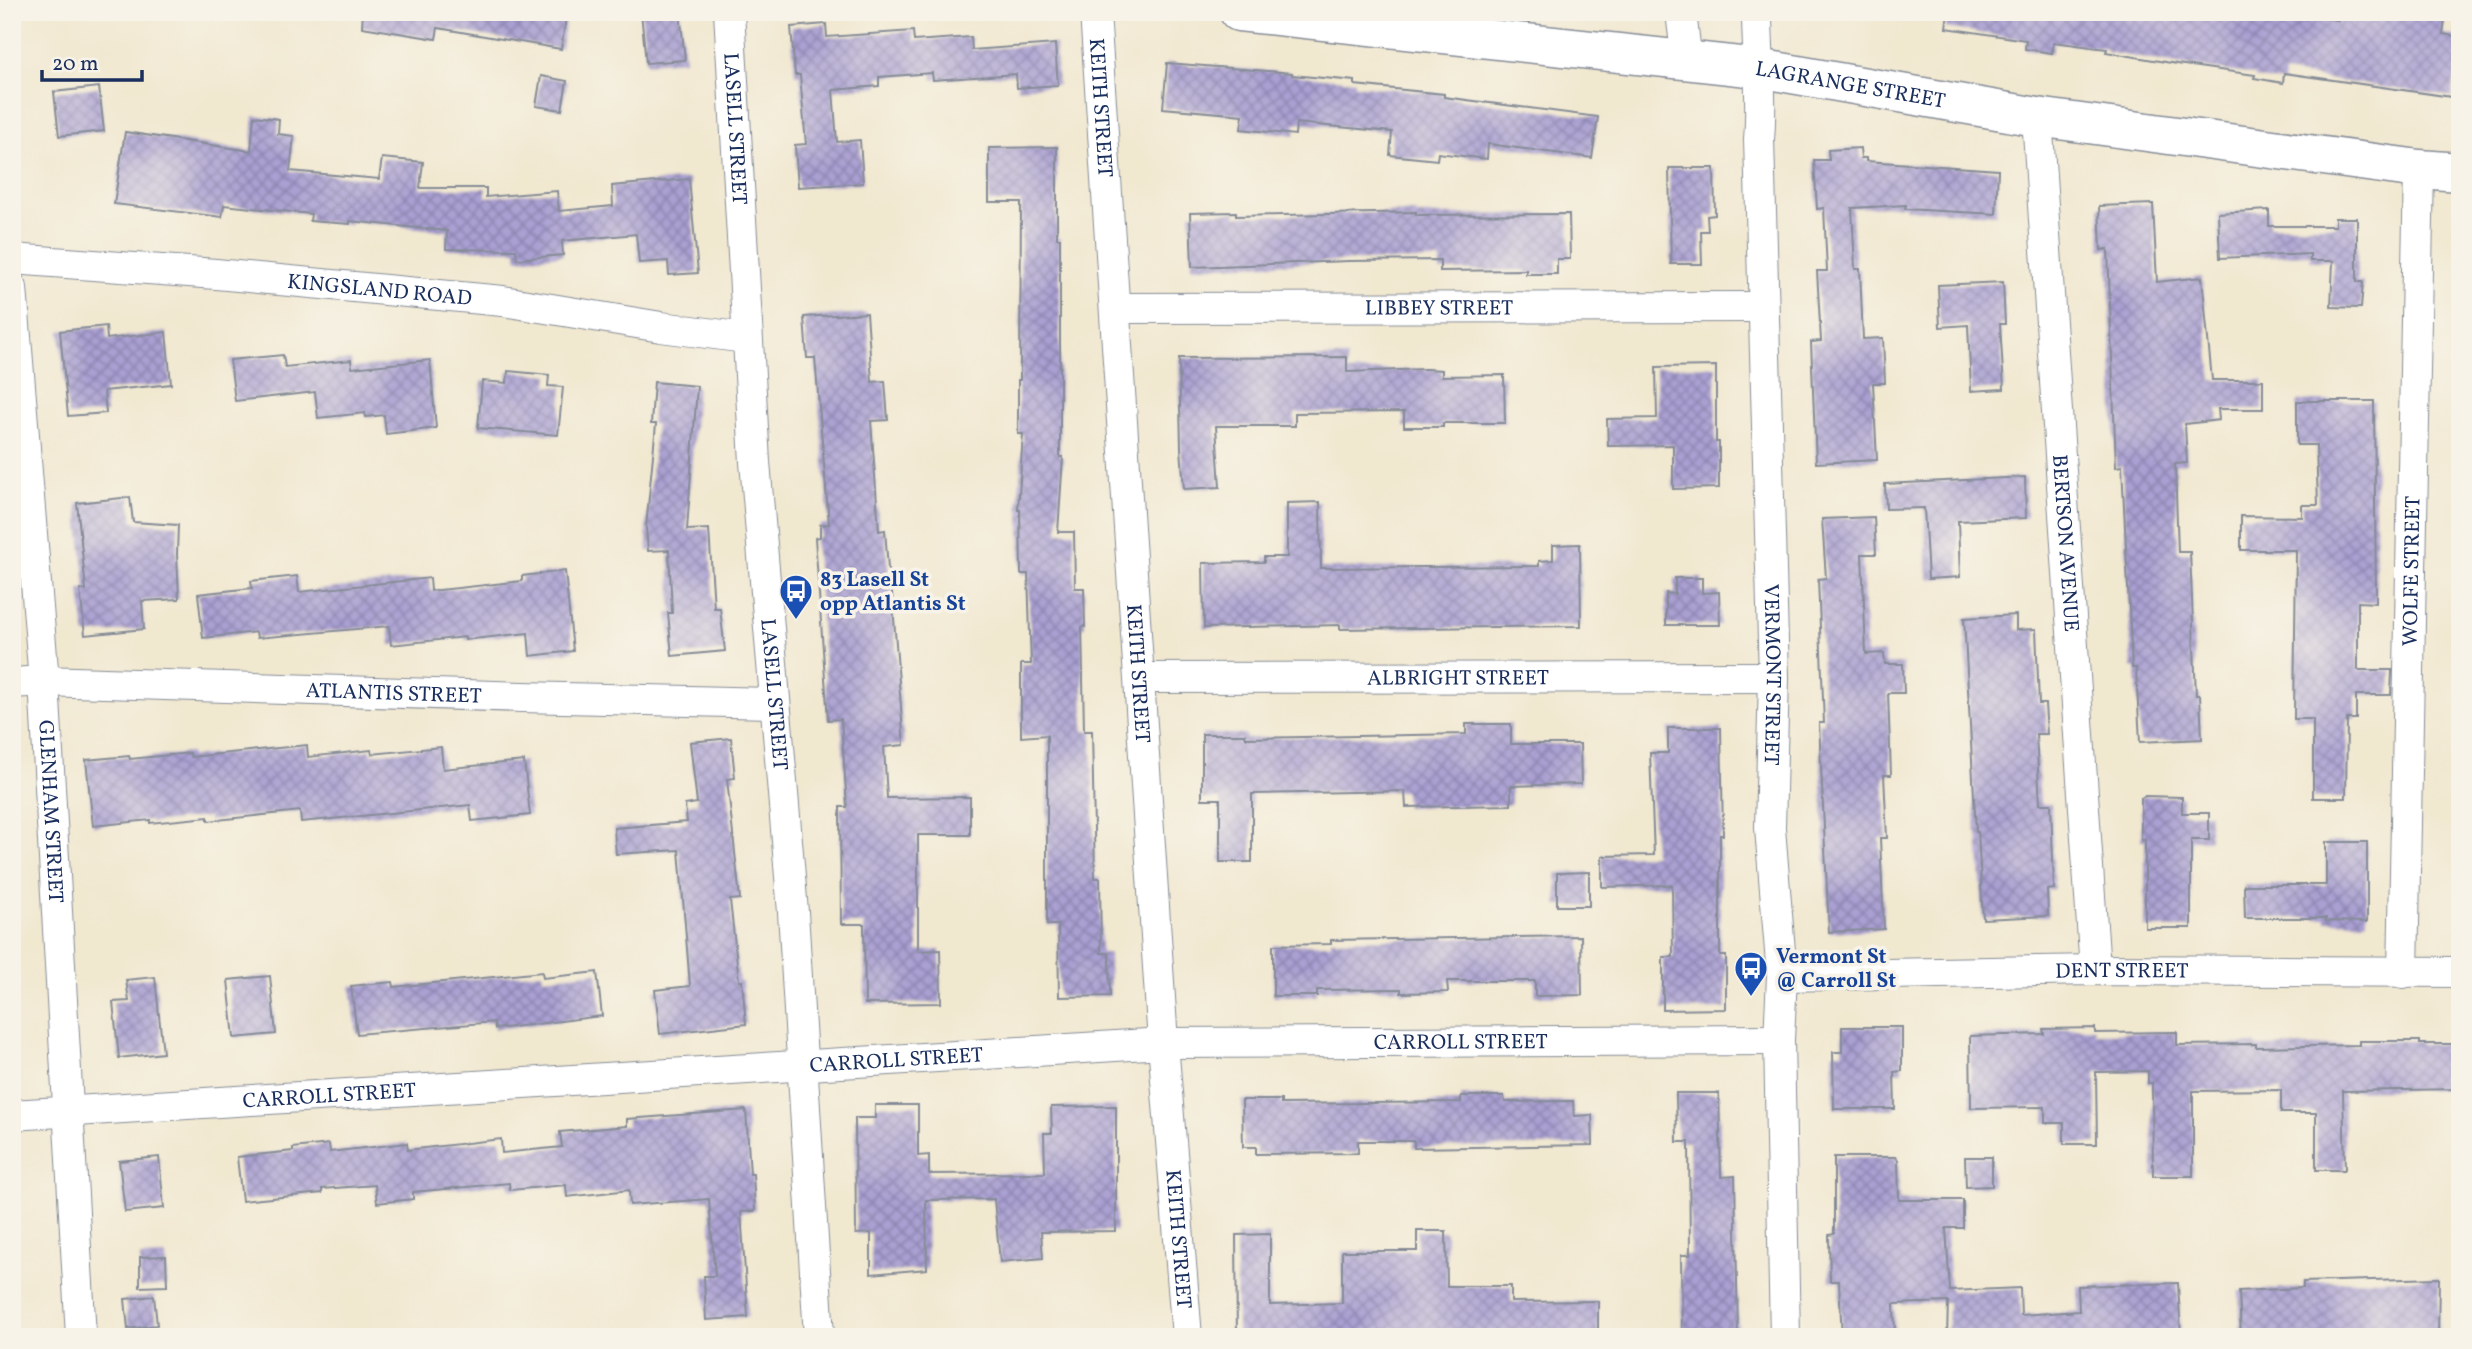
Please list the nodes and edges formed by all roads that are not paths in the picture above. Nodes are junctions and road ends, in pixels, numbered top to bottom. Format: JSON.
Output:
{"nodes":[{"id":1,"x":729,"y":12,"type":"edge"},
{"id":2,"x":1095,"y":12,"type":"edge"},
{"id":3,"x":1239,"y":12,"type":"edge"},
{"id":4,"x":1682,"y":12,"type":"edge"},
{"id":5,"x":1757,"y":12,"type":"edge"},
{"id":6,"x":1687,"y":62,"type":"junction"},
{"id":7,"x":1758,"y":68,"type":"junction"},
{"id":8,"x":2037,"y":117,"type":"junction"},
{"id":9,"x":2419,"y":169,"type":"junction"},
{"id":10,"x":2460,"y":172,"type":"edge"},
{"id":11,"x":12,"y":259,"type":"edge"},
{"id":12,"x":12,"y":288,"type":"edge"},
{"id":13,"x":1763,"y":307,"type":"junction"},
{"id":14,"x":1115,"y":308,"type":"junction"},
{"id":15,"x":746,"y":338,"type":"junction"},
{"id":16,"x":1773,"y":677,"type":"junction"},
{"id":17,"x":1140,"y":678,"type":"junction"},
{"id":18,"x":44,"y":681,"type":"junction"},
{"id":19,"x":12,"y":683,"type":"edge"},
{"id":20,"x":775,"y":703,"type":"junction"},
{"id":21,"x":2095,"y":970,"type":"junction"},
{"id":22,"x":2460,"y":972,"type":"edge"},
{"id":23,"x":2403,"y":973,"type":"junction"},
{"id":24,"x":1782,"y":976,"type":"junction"},
{"id":25,"x":1779,"y":1040,"type":"junction"},
{"id":26,"x":1163,"y":1042,"type":"junction"},
{"id":27,"x":804,"y":1066,"type":"junction"},
{"id":28,"x":68,"y":1112,"type":"junction"},
{"id":29,"x":12,"y":1115,"type":"edge"},
{"id":30,"x":81,"y":1337,"type":"edge"},
{"id":31,"x":819,"y":1337,"type":"edge"},
{"id":32,"x":1187,"y":1337,"type":"edge"},
{"id":33,"x":1785,"y":1337,"type":"edge"}],
"edges":[{"from":1,"to":15,"type":"street","name":"LASELL STREET"},
{"from":2,"to":14,"type":"street","name":"KEITH STREET"},
{"from":3,"to":6,"type":"main road","name":"LAGRANGE STREET"},
{"from":4,"to":6,"type":"street"},
{"from":5,"to":7,"type":"street","name":"VERMONT STREET"},
{"from":6,"to":7,"type":"main road","name":"LAGRANGE STREET"},
{"from":7,"to":8,"type":"main road","name":"LAGRANGE STREET"},
{"from":7,"to":13,"type":"street","name":"VERMONT STREET"},
{"from":8,"to":9,"type":"main road","name":"LAGRANGE STREET"},
{"from":8,"to":21,"type":"street","name":"BERTSON AVENUE"},
{"from":9,"to":10,"type":"main road","name":"LAGRANGE STREET"},
{"from":9,"to":23,"type":"street","name":"WOLFE STREET"},
{"from":11,"to":15,"type":"street","name":"KINGSLAND ROAD"},
{"from":12,"to":18,"type":"street","name":"GLENHAM STREET"},
{"from":13,"to":14,"type":"street","name":"LIBBEY STREET"},
{"from":13,"to":16,"type":"street","name":"VERMONT STREET"},
{"from":14,"to":17,"type":"street","name":"KEITH STREET"},
{"from":15,"to":20,"type":"street","name":"LASELL STREET"},
{"from":16,"to":17,"type":"street","name":"ALBRIGHT STREET"},
{"from":16,"to":24,"type":"street","name":"VERMONT STREET"},
{"from":17,"to":26,"type":"street","name":"KEITH STREET"},
{"from":18,"to":19,"type":"street","name":"ATLANTIS STREET"},
{"from":18,"to":20,"type":"street","name":"ATLANTIS STREET"},
{"from":18,"to":28,"type":"street","name":"GLENHAM STREET"},
{"from":20,"to":27,"type":"street","name":"LASELL STREET"},
{"from":21,"to":23,"type":"street","name":"DENT STREET"},
{"from":21,"to":24,"type":"street","name":"DENT STREET"},
{"from":22,"to":23,"type":"street","name":"DENT STREET"},
{"from":24,"to":25,"type":"street","name":"VERMONT STREET"},
{"from":25,"to":26,"type":"street","name":"CARROLL STREET"},
{"from":25,"to":33,"type":"street","name":"VERMONT STREET"},
{"from":26,"to":27,"type":"street","name":"CARROLL STREET"},
{"from":26,"to":32,"type":"street","name":"KEITH STREET"},
{"from":27,"to":28,"type":"street","name":"CARROLL STREET"},
{"from":27,"to":31,"type":"street","name":"LASELL STREET"},
{"from":28,"to":29,"type":"street","name":"CARROLL STREET"},
{"from":28,"to":30,"type":"street","name":"GLENHAM STREET"}]}
